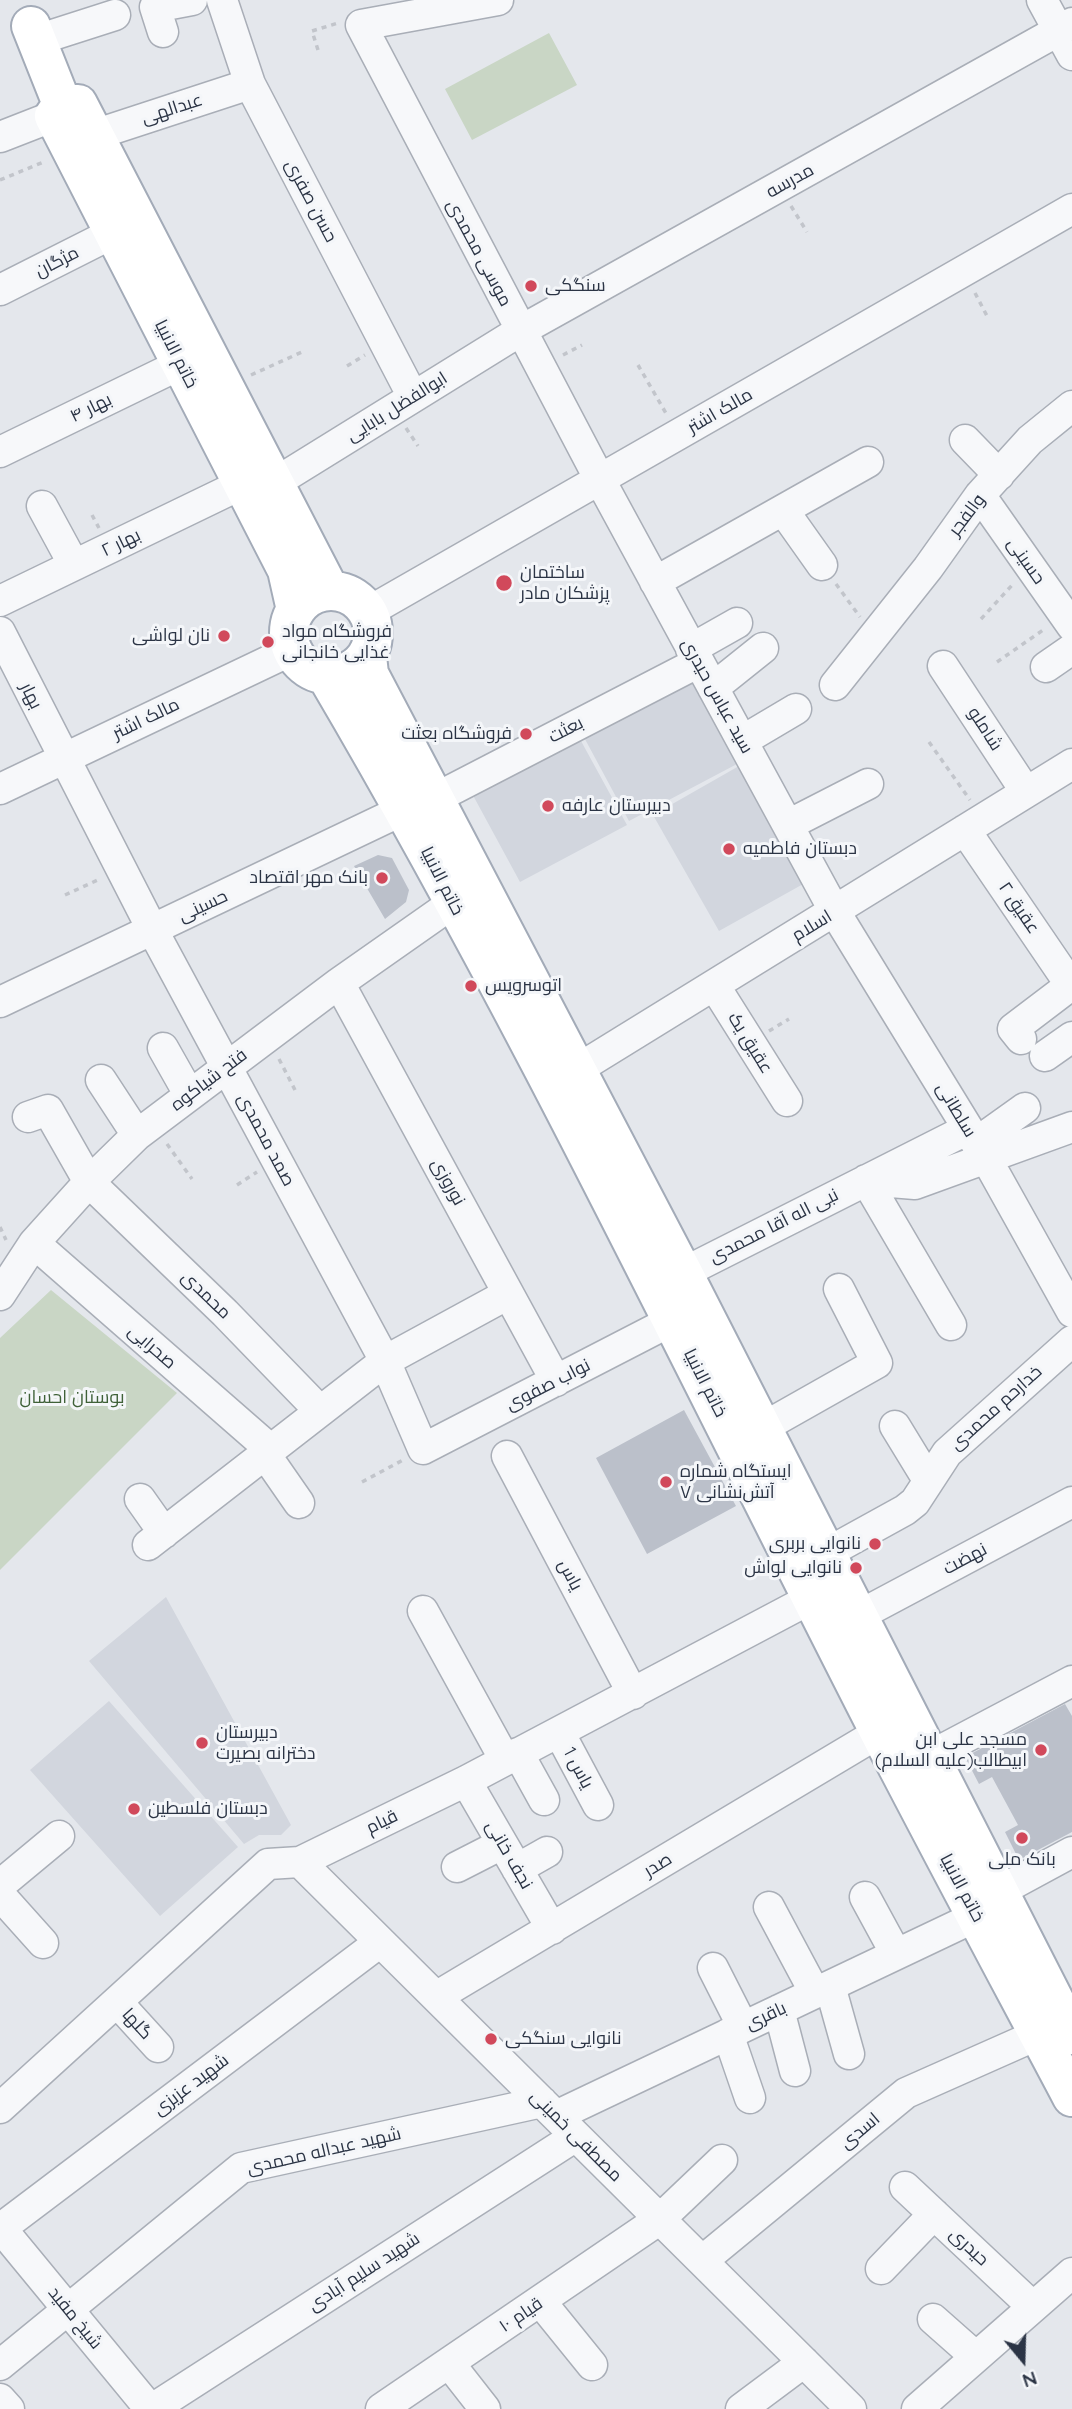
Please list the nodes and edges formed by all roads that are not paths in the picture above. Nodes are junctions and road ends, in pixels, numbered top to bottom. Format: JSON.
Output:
{"nodes":[{"id":1,"x":192,"y":0,"type":"edge"},
{"id":2,"x":222,"y":0,"type":"edge"},
{"id":3,"x":498,"y":0,"type":"edge"},
{"id":4,"x":1042,"y":0,"type":"edge"},
{"id":5,"x":115,"y":15,"type":"dead end"},
{"id":6,"x":163,"y":32,"type":"dead end"},
{"id":7,"x":34,"y":33,"type":"joint"},
{"id":8,"x":1068,"y":36,"type":"edge"},
{"id":9,"x":250,"y":84,"type":"junction"},
{"id":10,"x":58,"y":110,"type":"junction"},
{"id":11,"x":0,"y":137,"type":"edge"},
{"id":12,"x":83,"y":142,"type":"junction"},
{"id":13,"x":1072,"y":209,"type":"edge"},
{"id":14,"x":113,"y":233,"type":"junction"},
{"id":15,"x":0,"y":290,"type":"edge"},
{"id":16,"x":520,"y":331,"type":"junction"},
{"id":17,"x":181,"y":364,"type":"junction"},
{"id":18,"x":413,"y":397,"type":"junction"},
{"id":19,"x":1072,"y":406,"type":"edge"},
{"id":20,"x":965,"y":440,"type":"dead end"},
{"id":21,"x":0,"y":452,"type":"edge"},
{"id":22,"x":868,"y":462,"type":"dead end"},
{"id":23,"x":600,"y":480,"type":"junction"},
{"id":24,"x":258,"y":484,"type":"junction"},
{"id":25,"x":989,"y":485,"type":"junction"},
{"id":26,"x":42,"y":506,"type":"dead end"},
{"id":27,"x":782,"y":510,"type":"junction"},
{"id":28,"x":74,"y":565,"type":"junction"},
{"id":29,"x":822,"y":565,"type":"road end"},
{"id":30,"x":655,"y":582,"type":"junction"},
{"id":31,"x":330,"y":591,"type":"junction"},
{"id":32,"x":0,"y":601,"type":"edge"},
{"id":33,"x":1065,"y":606,"type":"edge"},
{"id":34,"x":296,"y":610,"type":"junction"},
{"id":35,"x":368,"y":612,"type":"junction"},
{"id":36,"x":737,"y":623,"type":"dead end"},
{"id":37,"x":0,"y":632,"type":"edge"},
{"id":38,"x":763,"y":648,"type":"dead end"},
{"id":39,"x":1072,"y":649,"type":"edge"},
{"id":40,"x":292,"y":650,"type":"junction"},
{"id":41,"x":695,"y":655,"type":"junction"},
{"id":42,"x":367,"y":656,"type":"junction"},
{"id":43,"x":943,"y":666,"type":"dead end"},
{"id":44,"x":1046,"y":667,"type":"dead end"},
{"id":45,"x":326,"y":675,"type":"junction"},
{"id":46,"x":835,"y":685,"type":"dead end"},
{"id":47,"x":713,"y":688,"type":"junction"},
{"id":48,"x":796,"y":709,"type":"dead end"},
{"id":49,"x":742,"y":741,"type":"junction"},
{"id":50,"x":63,"y":759,"type":"junction"},
{"id":51,"x":1072,"y":764,"type":"edge"},
{"id":52,"x":868,"y":784,"type":"dead end"},
{"id":53,"x":0,"y":789,"type":"edge"},
{"id":54,"x":1026,"y":792,"type":"junction"},
{"id":55,"x":419,"y":804,"type":"junction"},
{"id":56,"x":974,"y":824,"type":"junction"},
{"id":57,"x":788,"y":825,"type":"junction"},
{"id":58,"x":453,"y":903,"type":"junction"},
{"id":59,"x":835,"y":912,"type":"junction"},
{"id":60,"x":152,"y":929,"type":"junction"},
{"id":61,"x":339,"y":983,"type":"junction"},
{"id":62,"x":714,"y":985,"type":"junction"},
{"id":63,"x":1072,"y":986,"type":"edge"},
{"id":64,"x":0,"y":1002,"type":"edge"},
{"id":65,"x":1072,"y":1037,"type":"edge"},
{"id":66,"x":1021,"y":1039,"type":"dead end"},
{"id":67,"x":163,"y":1048,"type":"dead end"},
{"id":68,"x":1045,"y":1056,"type":"dead end"},
{"id":69,"x":226,"y":1066,"type":"junction"},
{"id":70,"x":563,"y":1077,"type":"junction"},
{"id":71,"x":101,"y":1080,"type":"dead end"},
{"id":72,"x":189,"y":1094,"type":"junction"},
{"id":73,"x":787,"y":1101,"type":"dead end"},
{"id":74,"x":1025,"y":1108,"type":"dead end"},
{"id":75,"x":28,"y":1117,"type":"dead end"},
{"id":76,"x":1072,"y":1127,"type":"edge"},
{"id":77,"x":144,"y":1129,"type":"junction"},
{"id":78,"x":976,"y":1143,"type":"junction"},
{"id":79,"x":866,"y":1180,"type":"junction"},
{"id":80,"x":89,"y":1182,"type":"junction"},
{"id":81,"x":34,"y":1243,"type":"junction"},
{"id":82,"x":682,"y":1273,"type":"junction"},
{"id":83,"x":839,"y":1289,"type":"dead end"},
{"id":84,"x":0,"y":1294,"type":"edge"},
{"id":85,"x":508,"y":1294,"type":"junction"},
{"id":86,"x":1072,"y":1312,"type":"edge"},
{"id":87,"x":673,"y":1320,"type":"junction"},
{"id":88,"x":951,"y":1325,"type":"dead end"},
{"id":89,"x":1072,"y":1341,"type":"edge"},
{"id":90,"x":385,"y":1361,"type":"junction"},
{"id":91,"x":556,"y":1381,"type":"junction"},
{"id":92,"x":320,"y":1411,"type":"junction"},
{"id":93,"x":895,"y":1426,"type":"dead end"},
{"id":94,"x":762,"y":1428,"type":"junction"},
{"id":95,"x":424,"y":1450,"type":"joint"},
{"id":96,"x":268,"y":1452,"type":"junction"},
{"id":97,"x":507,"y":1456,"type":"dead end"},
{"id":98,"x":928,"y":1480,"type":"junction"},
{"id":99,"x":140,"y":1499,"type":"dead end"},
{"id":100,"x":1072,"y":1502,"type":"edge"},
{"id":101,"x":299,"y":1503,"type":"dead end"},
{"id":102,"x":835,"y":1587,"type":"junction"},
{"id":103,"x":423,"y":1611,"type":"dead end"},
{"id":104,"x":1072,"y":1681,"type":"edge"},
{"id":105,"x":633,"y":1694,"type":"junction"},
{"id":106,"x":559,"y":1732,"type":"junction"},
{"id":107,"x":880,"y":1732,"type":"junction"},
{"id":108,"x":512,"y":1756,"type":"junction"},
{"id":109,"x":930,"y":1756,"type":"junction"},
{"id":110,"x":466,"y":1781,"type":"junction"},
{"id":111,"x":544,"y":1800,"type":"dead end"},
{"id":112,"x":598,"y":1805,"type":"dead end"},
{"id":113,"x":59,"y":1836,"type":"dead end"},
{"id":114,"x":547,"y":1852,"type":"dead end"},
{"id":115,"x":1072,"y":1852,"type":"edge"},
{"id":116,"x":509,"y":1857,"type":"junction"},
{"id":117,"x":300,"y":1862,"type":"junction"},
{"id":118,"x":457,"y":1867,"type":"dead end"},
{"id":119,"x":0,"y":1885,"type":"edge"},
{"id":120,"x":0,"y":1895,"type":"edge"},
{"id":121,"x":865,"y":1897,"type":"dead end"},
{"id":122,"x":987,"y":1904,"type":"junction"},
{"id":123,"x":769,"y":1908,"type":"dead end"},
{"id":124,"x":552,"y":1929,"type":"junction"},
{"id":125,"x":380,"y":1942,"type":"junction"},
{"id":126,"x":43,"y":1943,"type":"dead end"},
{"id":127,"x":896,"y":1954,"type":"junction"},
{"id":128,"x":713,"y":1968,"type":"dead end"},
{"id":129,"x":822,"y":1990,"type":"junction"},
{"id":130,"x":436,"y":1997,"type":"junction"},
{"id":131,"x":117,"y":2002,"type":"junction"},
{"id":132,"x":779,"y":2010,"type":"junction"},
{"id":133,"x":736,"y":2030,"type":"junction"},
{"id":134,"x":1055,"y":2034,"type":"edge"},
{"id":135,"x":158,"y":2047,"type":"dead end"},
{"id":136,"x":849,"y":2054,"type":"dead end"},
{"id":137,"x":795,"y":2071,"type":"dead end"},
{"id":138,"x":1072,"y":2097,"type":"edge"},
{"id":139,"x":750,"y":2098,"type":"dead end"},
{"id":140,"x":0,"y":2108,"type":"edge"},
{"id":141,"x":558,"y":2118,"type":"junction"},
{"id":142,"x":722,"y":2160,"type":"dead end"},
{"id":143,"x":905,"y":2187,"type":"dead end"},
{"id":144,"x":934,"y":2214,"type":"junction"},
{"id":145,"x":660,"y":2220,"type":"junction"},
{"id":146,"x":0,"y":2228,"type":"edge"},
{"id":147,"x":702,"y":2261,"type":"junction"},
{"id":148,"x":881,"y":2269,"type":"dead end"},
{"id":149,"x":1072,"y":2273,"type":"edge"},
{"id":150,"x":541,"y":2302,"type":"junction"},
{"id":151,"x":1033,"y":2307,"type":"junction"},
{"id":152,"x":67,"y":2309,"type":"junction"},
{"id":153,"x":933,"y":2319,"type":"dead end"},
{"id":154,"x":976,"y":2357,"type":"junction"},
{"id":155,"x":804,"y":2362,"type":"junction"},
{"id":156,"x":449,"y":2363,"type":"junction"},
{"id":157,"x":592,"y":2364,"type":"dead end"},
{"id":158,"x":0,"y":2365,"type":"edge"},
{"id":159,"x":0,"y":2399,"type":"edge"},
{"id":160,"x":9,"y":2409,"type":"edge"},
{"id":161,"x":151,"y":2409,"type":"edge"},
{"id":162,"x":381,"y":2409,"type":"edge"},
{"id":163,"x":485,"y":2409,"type":"edge"},
{"id":164,"x":741,"y":2409,"type":"edge"},
{"id":165,"x":851,"y":2409,"type":"edge"},
{"id":166,"x":917,"y":2409,"type":"edge"}],
"edges":[{"from":1,"to":6,"type":"street"},
{"from":2,"to":9,"type":"street","name":"حسن صفری"},
{"from":3,"to":16,"type":"street","name":"موسی محمدی"},
{"from":4,"to":8,"type":"street"},
{"from":5,"to":7,"type":"street"},
{"from":7,"to":10,"type":"main road"},
{"from":8,"to":16,"type":"street","name":"مدرسه"},
{"from":9,"to":12,"type":"street","name":"عبدالهی"},
{"from":9,"to":18,"type":"street","name":"حسن صفری"},
{"from":10,"to":11,"type":"street"},
{"from":10,"to":12,"type":"main road","name":"خاتم الانبیا"},
{"from":12,"to":14,"type":"main road","name":"خاتم الانبیا"},
{"from":12,"to":24,"type":"main road","name":"خاتم الانبیا"},
{"from":13,"to":23,"type":"street","name":"مالک اشتر"},
{"from":14,"to":15,"type":"street","name":"مژگان"},
{"from":14,"to":17,"type":"main road","name":"خاتم الانبیا"},
{"from":16,"to":18,"type":"street","name":"ابوالفضل بابایی"},
{"from":16,"to":23,"type":"street","name":"موسی محمدی"},
{"from":17,"to":21,"type":"street","name":"بهار ۴"},
{"from":17,"to":24,"type":"main road","name":"خاتم الانبیا"},
{"from":18,"to":24,"type":"street","name":"ابوالفضل بابایی"},
{"from":19,"to":25,"type":"street","name":"والفجر"},
{"from":20,"to":25,"type":"street","name":"حسینی"},
{"from":22,"to":27,"type":"street"},
{"from":23,"to":30,"type":"street","name":"سید عباس حیدری"},
{"from":23,"to":35,"type":"street","name":"مالک اشتر"},
{"from":24,"to":28,"type":"street","name":"بهار ۲"},
{"from":24,"to":31,"type":"main road","name":"خاتم الانبیا"},
{"from":24,"to":34,"type":"main road","name":"خاتم الانبیا"},
{"from":25,"to":33,"type":"street","name":"حسینی"},
{"from":25,"to":46,"type":"street","name":"والفجر"},
{"from":26,"to":28,"type":"street"},
{"from":27,"to":29,"type":"street"},
{"from":27,"to":30,"type":"street"},
{"from":28,"to":32,"type":"street","name":"بهار ۲"},
{"from":30,"to":41,"type":"street","name":"سید عباس حیدری"},
{"from":31,"to":34,"type":"main road"},
{"from":31,"to":35,"type":"main road"},
{"from":34,"to":40,"type":"main road"},
{"from":35,"to":42,"type":"main road"},
{"from":36,"to":41,"type":"street","name":"بعثت"},
{"from":37,"to":50,"type":"street","name":"بهار"},
{"from":38,"to":47,"type":"street"},
{"from":39,"to":44,"type":"street"},
{"from":40,"to":45,"type":"main road"},
{"from":40,"to":50,"type":"street","name":"مالک اشتر"},
{"from":41,"to":47,"type":"street","name":"سید عباس حیدری"},
{"from":41,"to":55,"type":"street","name":"بعثت"},
{"from":42,"to":45,"type":"main road"},
{"from":42,"to":55,"type":"main road","name":"خاتم الانبیا"},
{"from":43,"to":54,"type":"street","name":"شاملو"},
{"from":45,"to":55,"type":"main road","name":"خاتم الانبیا"},
{"from":47,"to":49,"type":"street","name":"سید عباس حیدری"},
{"from":48,"to":49,"type":"street"},
{"from":49,"to":57,"type":"street","name":"سید عباس حیدری"},
{"from":50,"to":53,"type":"street","name":"مالک اشتر"},
{"from":50,"to":60,"type":"street","name":"صمد محمدی"},
{"from":51,"to":54,"type":"street","name":"اسلام"},
{"from":52,"to":57,"type":"street"},
{"from":54,"to":56,"type":"street","name":"اسلام"},
{"from":55,"to":58,"type":"main road","name":"خاتم الانبیا"},
{"from":55,"to":60,"type":"street","name":"حسینی"},
{"from":55,"to":70,"type":"main road","name":"خاتم الانبیا"},
{"from":56,"to":59,"type":"street","name":"اسلام"},
{"from":56,"to":63,"type":"street","name":"عقیق ۲"},
{"from":57,"to":59,"type":"street","name":"سید عباس حیدری"},
{"from":58,"to":61,"type":"street","name":"فتح شیاکوه"},
{"from":58,"to":70,"type":"main road","name":"خاتم الانبیا"},
{"from":59,"to":62,"type":"street","name":"اسلام"},
{"from":59,"to":78,"type":"street","name":"سلطانی"},
{"from":60,"to":64,"type":"street","name":"حسینی"},
{"from":60,"to":69,"type":"street","name":"صمد محمدی"},
{"from":61,"to":69,"type":"street","name":"فتح شیاکوه"},
{"from":61,"to":85,"type":"street","name":"نوروزی"},
{"from":62,"to":70,"type":"street","name":"اسلام"},
{"from":62,"to":73,"type":"street","name":"عقیق یک"},
{"from":63,"to":66,"type":"street"},
{"from":65,"to":68,"type":"street"},
{"from":67,"to":72,"type":"street"},
{"from":69,"to":72,"type":"street","name":"فتح شیاکوه"},
{"from":69,"to":90,"type":"street","name":"صمد محمدی"},
{"from":70,"to":82,"type":"main road","name":"خاتم الانبیا"},
{"from":70,"to":87,"type":"main road","name":"خاتم الانبیا"},
{"from":71,"to":77,"type":"street"},
{"from":72,"to":77,"type":"street","name":"فتح شیاکوه"},
{"from":74,"to":78,"type":"street"},
{"from":75,"to":80,"type":"street","name":"محمدی"},
{"from":76,"to":78,"type":"street"},
{"from":77,"to":80,"type":"street","name":"فتح شیاکوه"},
{"from":78,"to":79,"type":"street","name":"نبی اله آقا محمدی"},
{"from":78,"to":86,"type":"street","name":"سلطانی"},
{"from":79,"to":82,"type":"street","name":"نبی اله آقا محمدی"},
{"from":79,"to":88,"type":"street"},
{"from":80,"to":81,"type":"street","name":"فتح شیاکوه"},
{"from":80,"to":92,"type":"street","name":"محمدی"},
{"from":81,"to":84,"type":"street","name":"فتح شیاکوه"},
{"from":81,"to":96,"type":"street","name":"صحرایی"},
{"from":82,"to":94,"type":"main road","name":"خاتم الانبیا"},
{"from":83,"to":94,"type":"street"},
{"from":85,"to":90,"type":"street"},
{"from":85,"to":91,"type":"street","name":"نوروزی"},
{"from":87,"to":91,"type":"street","name":"نواب صفوی"},
{"from":87,"to":102,"type":"main road","name":"خاتم الانبیا"},
{"from":89,"to":98,"type":"street","name":"خدارحم محمدی"},
{"from":90,"to":92,"type":"street"},
{"from":90,"to":95,"type":"street","name":"صمد محمدی"},
{"from":91,"to":95,"type":"street","name":"نواب صفوی"},
{"from":92,"to":96,"type":"street"},
{"from":93,"to":98,"type":"street"},
{"from":94,"to":102,"type":"main road","name":"خاتم الانبیا"},
{"from":96,"to":99,"type":"street"},
{"from":96,"to":101,"type":"street","name":"صحرایی"},
{"from":97,"to":105,"type":"street","name":"یاس"},
{"from":98,"to":102,"type":"street","name":"خدارحم محمدی"},
{"from":100,"to":102,"type":"street","name":"نهضت"},
{"from":102,"to":105,"type":"street","name":"قیام"},
{"from":102,"to":107,"type":"main road","name":"خاتم الانبیا"},
{"from":102,"to":109,"type":"main road","name":"خاتم الانبیا"},
{"from":103,"to":108,"type":"street"},
{"from":104,"to":109,"type":"street"},
{"from":105,"to":106,"type":"street","name":"قیام"},
{"from":106,"to":108,"type":"street","name":"قیام"},
{"from":106,"to":112,"type":"street","name":"یاس 1"},
{"from":107,"to":122,"type":"main road","name":"خاتم الانبیا"},
{"from":107,"to":124,"type":"street","name":"صدر"},
{"from":108,"to":110,"type":"street","name":"قیام"},
{"from":108,"to":111,"type":"street"},
{"from":109,"to":122,"type":"main road","name":"خاتم الانبیا"},
{"from":110,"to":116,"type":"street","name":"نجف خانی"},
{"from":110,"to":117,"type":"street","name":"قیام"},
{"from":113,"to":119,"type":"street"},
{"from":114,"to":116,"type":"street"},
{"from":115,"to":122,"type":"street","name":"باقری"},
{"from":116,"to":118,"type":"street"},
{"from":116,"to":124,"type":"street","name":"نجف خانی"},
{"from":117,"to":125,"type":"street","name":"مصطفی خمینی"},
{"from":117,"to":131,"type":"street","name":"قیام"},
{"from":120,"to":126,"type":"street"},
{"from":121,"to":127,"type":"street"},
{"from":122,"to":127,"type":"street","name":"باقری"},
{"from":122,"to":134,"type":"main road","name":"خاتم الانبیا"},
{"from":123,"to":129,"type":"street"},
{"from":124,"to":130,"type":"street","name":"صدر"},
{"from":125,"to":130,"type":"street","name":"مصطفی خمینی"},
{"from":125,"to":146,"type":"street","name":"شهید عزیزی"},
{"from":127,"to":129,"type":"street","name":"باقری"},
{"from":128,"to":133,"type":"street"},
{"from":129,"to":132,"type":"street","name":"باقری"},
{"from":129,"to":136,"type":"street"},
{"from":130,"to":141,"type":"street","name":"مصطفی خمینی"},
{"from":131,"to":135,"type":"street","name":"گلها"},
{"from":131,"to":140,"type":"street","name":"قیام"},
{"from":132,"to":133,"type":"street","name":"باقری"},
{"from":132,"to":137,"type":"street"},
{"from":133,"to":139,"type":"street"},
{"from":133,"to":141,"type":"street","name":"باقری"},
{"from":134,"to":138,"type":"main road","name":"خاتم الانبیا"},
{"from":134,"to":147,"type":"street","name":"اسدی"},
{"from":141,"to":145,"type":"street","name":"مصطفی خمینی"},
{"from":141,"to":152,"type":"street","name":"شهید عبداله محمدی"},
{"from":141,"to":161,"type":"street","name":"شهید سلیم آبادی"},
{"from":142,"to":145,"type":"street","name":"قیام ۱۰"},
{"from":143,"to":144,"type":"street","name":"حیدری"},
{"from":144,"to":148,"type":"street"},
{"from":144,"to":151,"type":"street","name":"حیدری"},
{"from":145,"to":147,"type":"street","name":"مصطفی خمینی"},
{"from":145,"to":150,"type":"street","name":"قیام ۱۰"},
{"from":146,"to":152,"type":"street","name":"شیخ مفید"},
{"from":147,"to":155,"type":"street","name":"مصطفی خمینی"},
{"from":149,"to":151,"type":"street"},
{"from":150,"to":156,"type":"street","name":"قیام ۱۰"},
{"from":150,"to":157,"type":"street"},
{"from":151,"to":154,"type":"street"},
{"from":152,"to":158,"type":"street","name":"شهید عبداله محمدی"},
{"from":152,"to":161,"type":"street","name":"شیخ مفید"},
{"from":153,"to":154,"type":"street"},
{"from":154,"to":166,"type":"street"},
{"from":155,"to":164,"type":"street"},
{"from":155,"to":165,"type":"street","name":"مصطفی خمینی"},
{"from":156,"to":162,"type":"street","name":"قیام ۱۰"},
{"from":156,"to":163,"type":"street"},
{"from":159,"to":160,"type":"street"}]}
